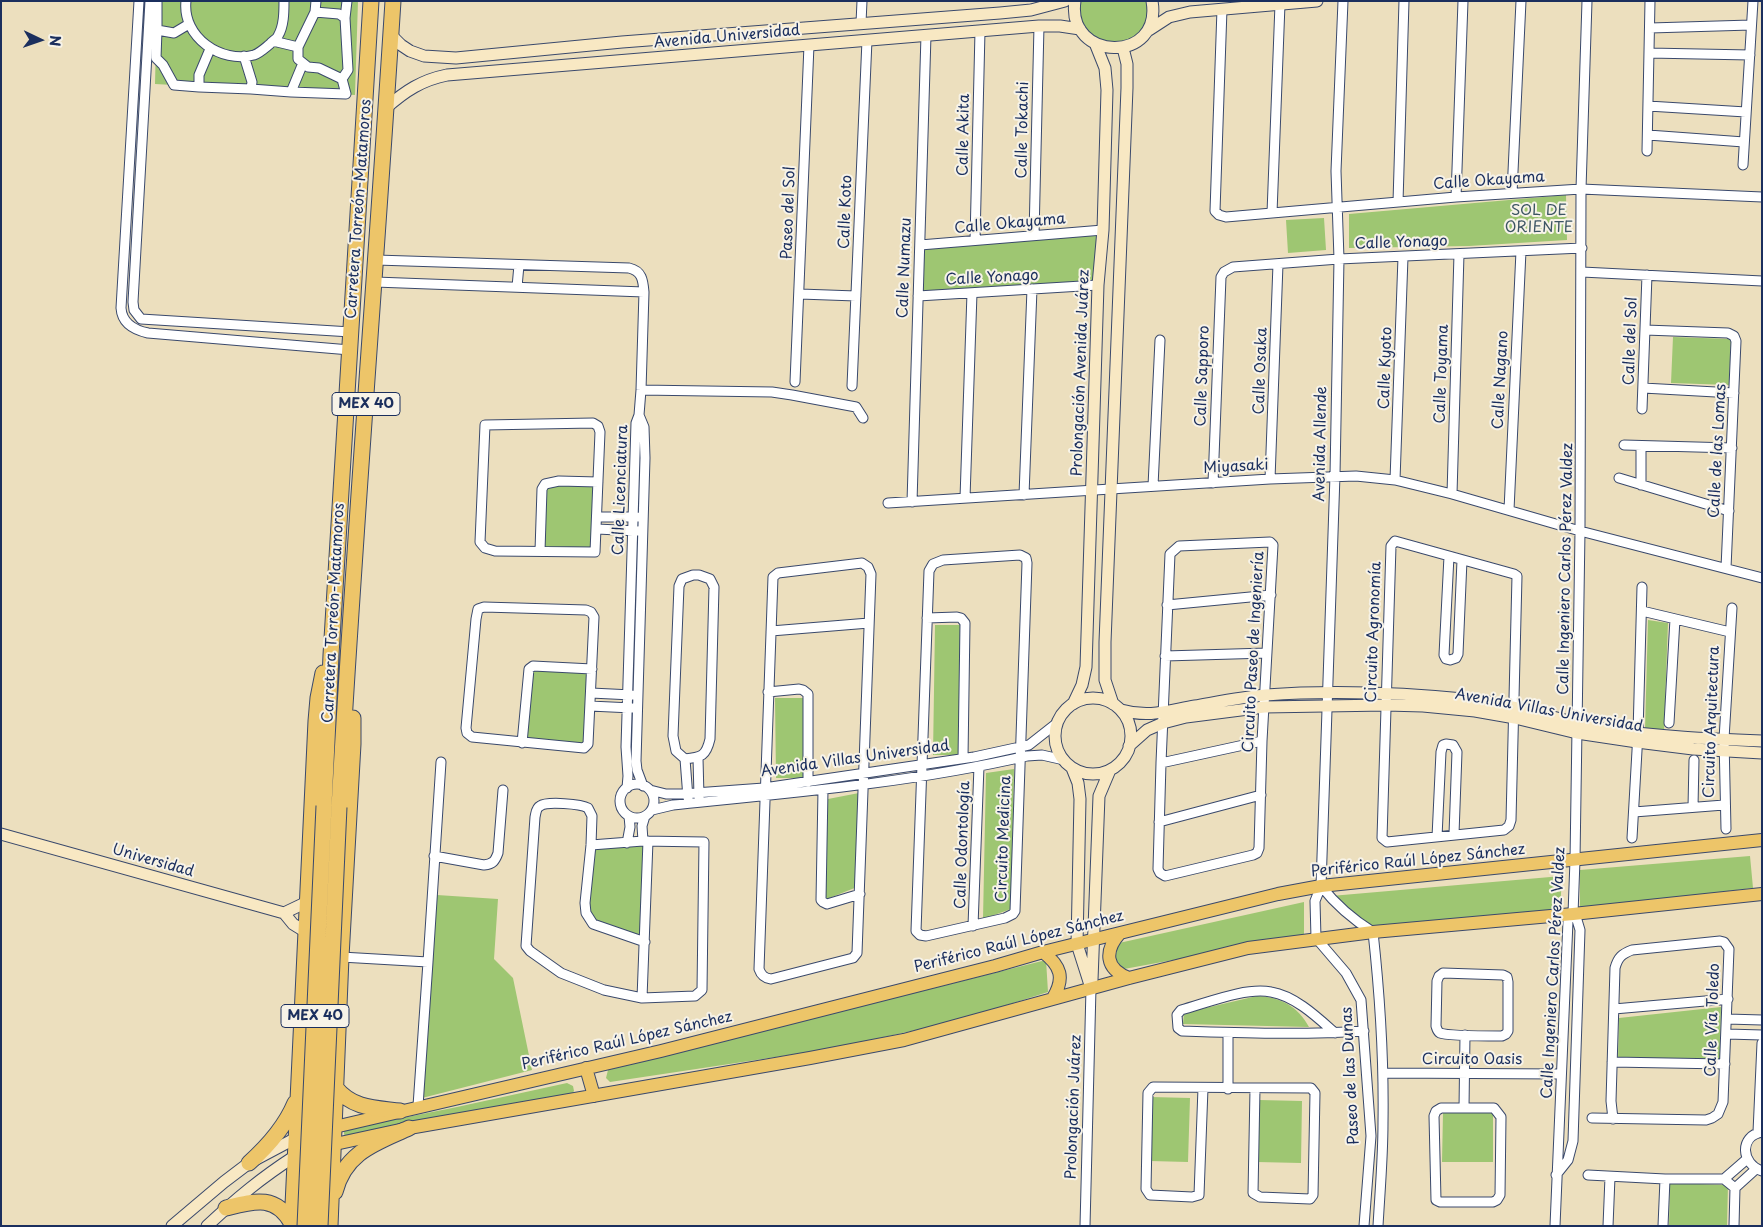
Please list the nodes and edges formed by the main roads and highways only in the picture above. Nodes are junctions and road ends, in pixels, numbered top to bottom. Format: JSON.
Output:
{"nodes":[{"id":1,"x":371,"y":1,"type":"edge"},
{"id":2,"x":393,"y":1,"type":"edge"},
{"id":3,"x":348,"y":641,"type":"junction"},
{"id":4,"x":331,"y":656,"type":"junction"},
{"id":5,"x":331,"y":806,"type":"junction"},
{"id":6,"x":1762,"y":840,"type":"edge"},
{"id":7,"x":1762,"y":894,"type":"edge"},
{"id":8,"x":1120,"y":933,"type":"junction"},
{"id":9,"x":1042,"y":952,"type":"junction"},
{"id":10,"x":1129,"y":978,"type":"junction"},
{"id":11,"x":1053,"y":998,"type":"junction"},
{"id":12,"x":586,"y":1068,"type":"junction"},
{"id":13,"x":336,"y":1088,"type":"junction"},
{"id":14,"x":298,"y":1094,"type":"junction"},
{"id":15,"x":594,"y":1096,"type":"junction"},
{"id":16,"x":400,"y":1111,"type":"junction"},
{"id":17,"x":334,"y":1126,"type":"junction"},
{"id":18,"x":409,"y":1128,"type":"junction"},
{"id":19,"x":296,"y":1138,"type":"junction"},
{"id":20,"x":334,"y":1144,"type":"junction"},
{"id":21,"x":295,"y":1156,"type":"junction"},
{"id":22,"x":249,"y":1163,"type":"road end"},
{"id":23,"x":331,"y":1205,"type":"junction"},
{"id":24,"x":226,"y":1208,"type":"road end"},
{"id":25,"x":296,"y":1225,"type":"edge"},
{"id":26,"x":320,"y":1226,"type":"edge"},
{"id":27,"x":330,"y":1226,"type":"edge"}],
"edges":[{"from":1,"to":4,"type":"highway","name":"Carretera Torreón-Matamoros","number":"MEX 40"},
{"from":2,"to":3,"type":"highway","number":"MEX 40"},
{"from":3,"to":5,"type":"highway","number":"MEX 40"},
{"from":3,"to":13,"type":"highway"},
{"from":4,"to":5,"type":"highway","name":"Carretera Torreón-Matamoros","number":"MEX 40"},
{"from":4,"to":14,"type":"highway"},
{"from":5,"to":25,"type":"highway","name":"Carretera Torreón-Matamoros","number":"MEX 40","bridge":true},
{"from":5,"to":26,"type":"highway","number":"MEX 40","bridge":true},
{"from":6,"to":8,"type":"main road","name":"Periférico Raúl López Sánchez"},
{"from":7,"to":10,"type":"main road"},
{"from":8,"to":9,"type":"main road","name":"Periférico Raúl López Sánchez"},
{"from":8,"to":10,"type":"main road"},
{"from":9,"to":11,"type":"main road"},
{"from":9,"to":12,"type":"main road","name":"Periférico Raúl López Sánchez"},
{"from":10,"to":11,"type":"main road"},
{"from":11,"to":15,"type":"main road"},
{"from":12,"to":15,"type":"main road"},
{"from":12,"to":16,"type":"main road","name":"Periférico Raúl López Sánchez"},
{"from":13,"to":14,"type":"highway"},
{"from":13,"to":16,"type":"highway"},
{"from":13,"to":17,"type":"highway"},
{"from":14,"to":19,"type":"highway"},
{"from":14,"to":22,"type":"highway"},
{"from":15,"to":18,"type":"main road"},
{"from":16,"to":17,"type":"main road","name":"Periférico Raúl López Sánchez"},
{"from":17,"to":19,"type":"main road","name":"Periférico Raúl López Sánchez"},
{"from":17,"to":20,"type":"highway"},
{"from":18,"to":20,"type":"main road"},
{"from":18,"to":23,"type":"highway"},
{"from":19,"to":21,"type":"highway"},
{"from":20,"to":21,"type":"main road"},
{"from":20,"to":23,"type":"highway"},
{"from":21,"to":25,"type":"highway"},
{"from":23,"to":25,"type":"highway"},
{"from":23,"to":27,"type":"highway"},
{"from":24,"to":25,"type":"highway"}]}
